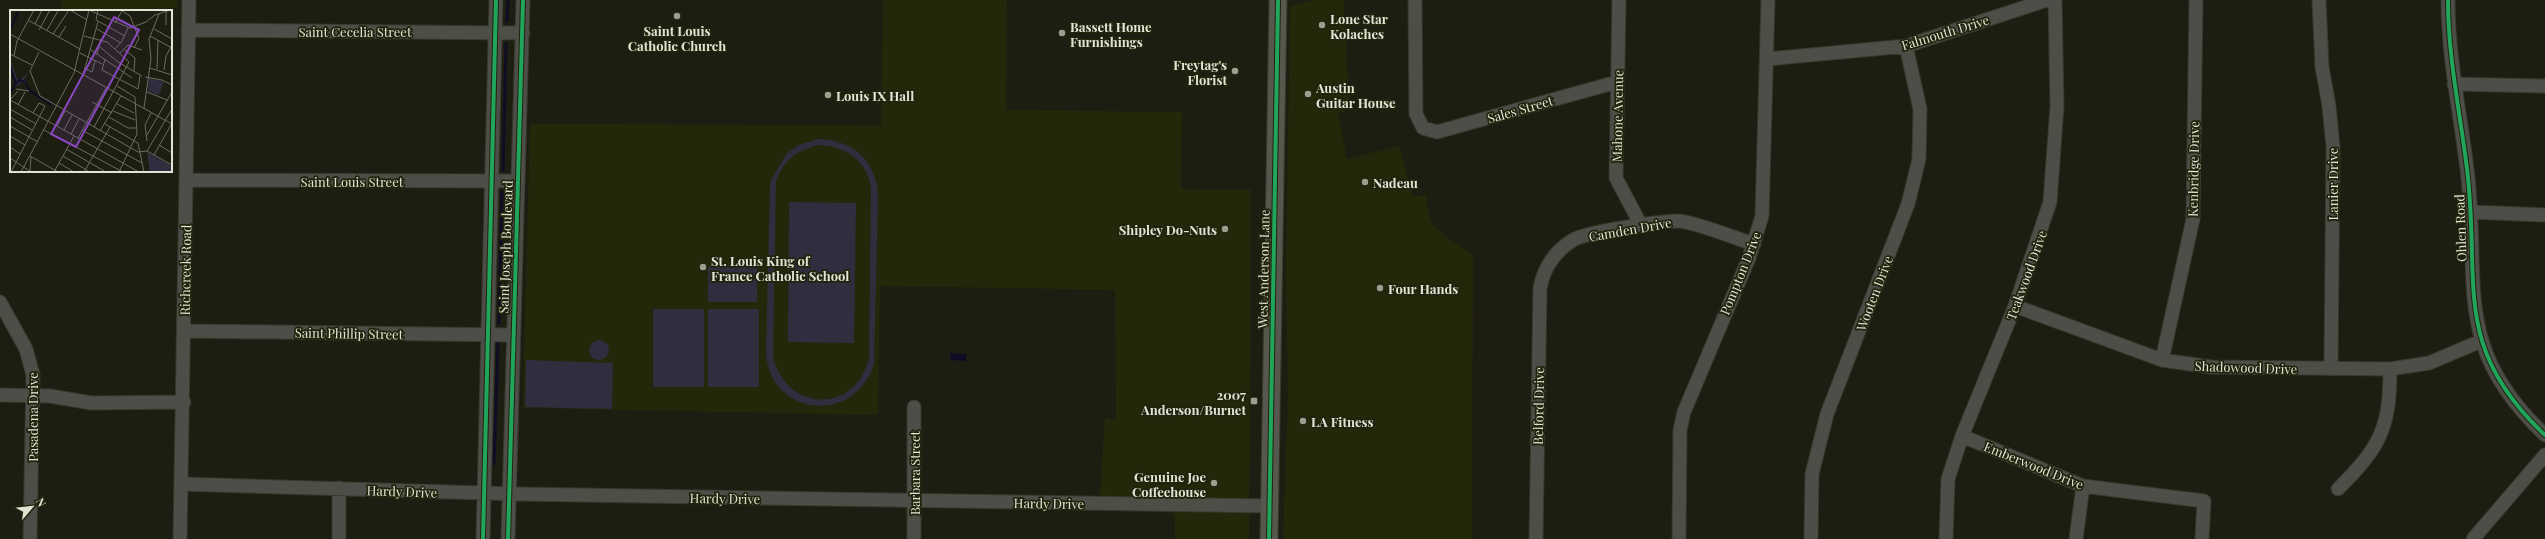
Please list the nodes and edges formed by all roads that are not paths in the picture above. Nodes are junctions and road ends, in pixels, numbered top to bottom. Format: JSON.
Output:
{"nodes":[{"id":1,"x":189,"y":0,"type":"edge"},
{"id":2,"x":496,"y":0,"type":"edge"},
{"id":3,"x":523,"y":0,"type":"edge"},
{"id":4,"x":1415,"y":0,"type":"edge"},
{"id":5,"x":1619,"y":0,"type":"edge"},
{"id":6,"x":1768,"y":0,"type":"edge"},
{"id":7,"x":2047,"y":0,"type":"edge"},
{"id":8,"x":2055,"y":0,"type":"edge"},
{"id":9,"x":2196,"y":0,"type":"edge"},
{"id":10,"x":2319,"y":0,"type":"edge"},
{"id":11,"x":2448,"y":0,"type":"edge"},
{"id":12,"x":1280,"y":1,"type":"edge"},
{"id":13,"x":188,"y":30,"type":"junction"},
{"id":14,"x":496,"y":32,"type":"junction"},
{"id":15,"x":523,"y":33,"type":"junction"},
{"id":16,"x":1906,"y":46,"type":"junction"},
{"id":17,"x":1768,"y":59,"type":"junction"},
{"id":18,"x":1617,"y":82,"type":"junction"},
{"id":19,"x":2454,"y":84,"type":"junction"},
{"id":20,"x":2545,"y":86,"type":"edge"},
{"id":21,"x":186,"y":180,"type":"junction"},
{"id":22,"x":517,"y":181,"type":"junction"},
{"id":23,"x":491,"y":182,"type":"junction"},
{"id":24,"x":2470,"y":212,"type":"junction"},
{"id":25,"x":2545,"y":215,"type":"edge"},
{"id":26,"x":1641,"y":225,"type":"junction"},
{"id":27,"x":1754,"y":244,"type":"junction"},
{"id":28,"x":1543,"y":273,"type":"joint"},
{"id":29,"x":0,"y":302,"type":"edge"},
{"id":30,"x":2015,"y":306,"type":"junction"},
{"id":31,"x":184,"y":331,"type":"junction"},
{"id":32,"x":487,"y":334,"type":"junction"},
{"id":33,"x":513,"y":335,"type":"junction"},
{"id":34,"x":2481,"y":341,"type":"junction"},
{"id":35,"x":2162,"y":360,"type":"junction"},
{"id":36,"x":2390,"y":369,"type":"junction"},
{"id":37,"x":2331,"y":370,"type":"junction"},
{"id":38,"x":0,"y":395,"type":"edge"},
{"id":39,"x":34,"y":396,"type":"junction"},
{"id":40,"x":184,"y":402,"type":"junction"},
{"id":41,"x":914,"y":407,"type":"dead end"},
{"id":42,"x":2545,"y":435,"type":"edge"},
{"id":43,"x":1962,"y":436,"type":"junction"},
{"id":44,"x":2545,"y":455,"type":"edge"},
{"id":45,"x":182,"y":484,"type":"junction"},
{"id":46,"x":2083,"y":486,"type":"junction"},
{"id":47,"x":339,"y":488,"type":"junction"},
{"id":48,"x":2338,"y":489,"type":"dead end"},
{"id":49,"x":483,"y":493,"type":"junction"},
{"id":50,"x":508,"y":494,"type":"junction"},
{"id":51,"x":915,"y":502,"type":"junction"},
{"id":52,"x":1269,"y":506,"type":"junction"},
{"id":53,"x":30,"y":539,"type":"edge"},
{"id":54,"x":180,"y":539,"type":"edge"},
{"id":55,"x":339,"y":539,"type":"edge"},
{"id":56,"x":483,"y":539,"type":"edge"},
{"id":57,"x":508,"y":539,"type":"edge"},
{"id":58,"x":914,"y":539,"type":"edge"},
{"id":59,"x":1269,"y":539,"type":"edge"},
{"id":60,"x":1536,"y":539,"type":"edge"},
{"id":61,"x":1679,"y":539,"type":"edge"},
{"id":62,"x":1811,"y":539,"type":"edge"},
{"id":63,"x":1946,"y":539,"type":"edge"},
{"id":64,"x":2076,"y":539,"type":"edge"},
{"id":65,"x":2202,"y":539,"type":"edge"},
{"id":66,"x":2473,"y":539,"type":"edge"}],
"edges":[{"from":1,"to":13,"type":"street","name":"Richcreek Road"},
{"from":2,"to":14,"type":"street","name":"Saint Joseph Boulevard"},
{"from":3,"to":15,"type":"street","name":"Saint Joseph Boulevard"},
{"from":4,"to":18,"type":"street","name":"Sales Street"},
{"from":5,"to":18,"type":"street","name":"Mahone Avenue"},
{"from":6,"to":17,"type":"street","name":"Pompton Drive"},
{"from":7,"to":16,"type":"street","name":"Falmouth Drive"},
{"from":8,"to":30,"type":"street","name":"Teakwood Drive"},
{"from":9,"to":35,"type":"street","name":"Kenbridge Drive"},
{"from":10,"to":37,"type":"street","name":"Lanier Drive"},
{"from":11,"to":19,"type":"street","name":"Ohlen Road"},
{"from":12,"to":52,"type":"main road","name":"West Anderson Lane"},
{"from":13,"to":14,"type":"street","name":"Saint Cecelia Street"},
{"from":13,"to":21,"type":"street","name":"Richcreek Road"},
{"from":14,"to":15,"type":"street","name":"Saint Cecelia Street"},
{"from":14,"to":23,"type":"street","name":"Saint Joseph Boulevard"},
{"from":15,"to":22,"type":"street","name":"Saint Joseph Boulevard"},
{"from":16,"to":17,"type":"street","name":"Falmouth Drive"},
{"from":16,"to":62,"type":"street","name":"Wooten Drive"},
{"from":17,"to":27,"type":"street","name":"Pompton Drive"},
{"from":18,"to":26,"type":"street","name":"Mahone Avenue"},
{"from":19,"to":20,"type":"street"},
{"from":19,"to":24,"type":"street","name":"Ohlen Road"},
{"from":21,"to":23,"type":"street","name":"Saint Louis Street"},
{"from":21,"to":31,"type":"street","name":"Richcreek Road"},
{"from":22,"to":23,"type":"street","name":"Saint Louis Street"},
{"from":22,"to":33,"type":"street","name":"Saint Joseph Boulevard"},
{"from":23,"to":32,"type":"street","name":"Saint Joseph Boulevard"},
{"from":24,"to":25,"type":"street"},
{"from":24,"to":34,"type":"street","name":"Ohlen Road"},
{"from":26,"to":27,"type":"street","name":"Camden Drive"},
{"from":26,"to":28,"type":"street","name":"Camden Drive"},
{"from":27,"to":61,"type":"street","name":"Pompton Drive"},
{"from":28,"to":60,"type":"street","name":"Belford Drive"},
{"from":29,"to":39,"type":"street","name":"Pasadena Drive"},
{"from":30,"to":35,"type":"street","name":"Shadowood Drive"},
{"from":30,"to":43,"type":"street","name":"Teakwood Drive"},
{"from":31,"to":32,"type":"street","name":"Saint Phillip Street"},
{"from":31,"to":40,"type":"street","name":"Richcreek Road"},
{"from":32,"to":33,"type":"street","name":"Saint Phillip Street"},
{"from":32,"to":49,"type":"street","name":"Saint Joseph Boulevard"},
{"from":33,"to":50,"type":"street","name":"Saint Joseph Boulevard"},
{"from":34,"to":36,"type":"street","name":"Shadowood Drive"},
{"from":34,"to":42,"type":"street","name":"Ohlen Road"},
{"from":35,"to":37,"type":"street","name":"Shadowood Drive"},
{"from":36,"to":37,"type":"street","name":"Shadowood Drive"},
{"from":36,"to":48,"type":"street"},
{"from":38,"to":39,"type":"street"},
{"from":39,"to":40,"type":"street"},
{"from":39,"to":53,"type":"street","name":"Pasadena Drive"},
{"from":40,"to":45,"type":"street","name":"Richcreek Road"},
{"from":41,"to":51,"type":"street","name":"Barbara Street"},
{"from":43,"to":46,"type":"street","name":"Emberwood Drive"},
{"from":43,"to":63,"type":"street","name":"Teakwood Drive"},
{"from":44,"to":66,"type":"street"},
{"from":45,"to":47,"type":"street","name":"Hardy Drive"},
{"from":45,"to":54,"type":"street","name":"Richcreek Road"},
{"from":46,"to":64,"type":"street"},
{"from":46,"to":65,"type":"street","name":"Emberwood Drive"},
{"from":47,"to":49,"type":"street","name":"Hardy Drive"},
{"from":47,"to":55,"type":"street"},
{"from":49,"to":50,"type":"street","name":"Hardy Drive"},
{"from":49,"to":56,"type":"street","name":"Saint Joseph Boulevard"},
{"from":50,"to":51,"type":"street","name":"Hardy Drive"},
{"from":50,"to":57,"type":"street","name":"Saint Joseph Boulevard"},
{"from":51,"to":52,"type":"street","name":"Hardy Drive"},
{"from":51,"to":58,"type":"street","name":"Barbara Street"},
{"from":52,"to":59,"type":"main road","name":"West Anderson Lane"}]}
